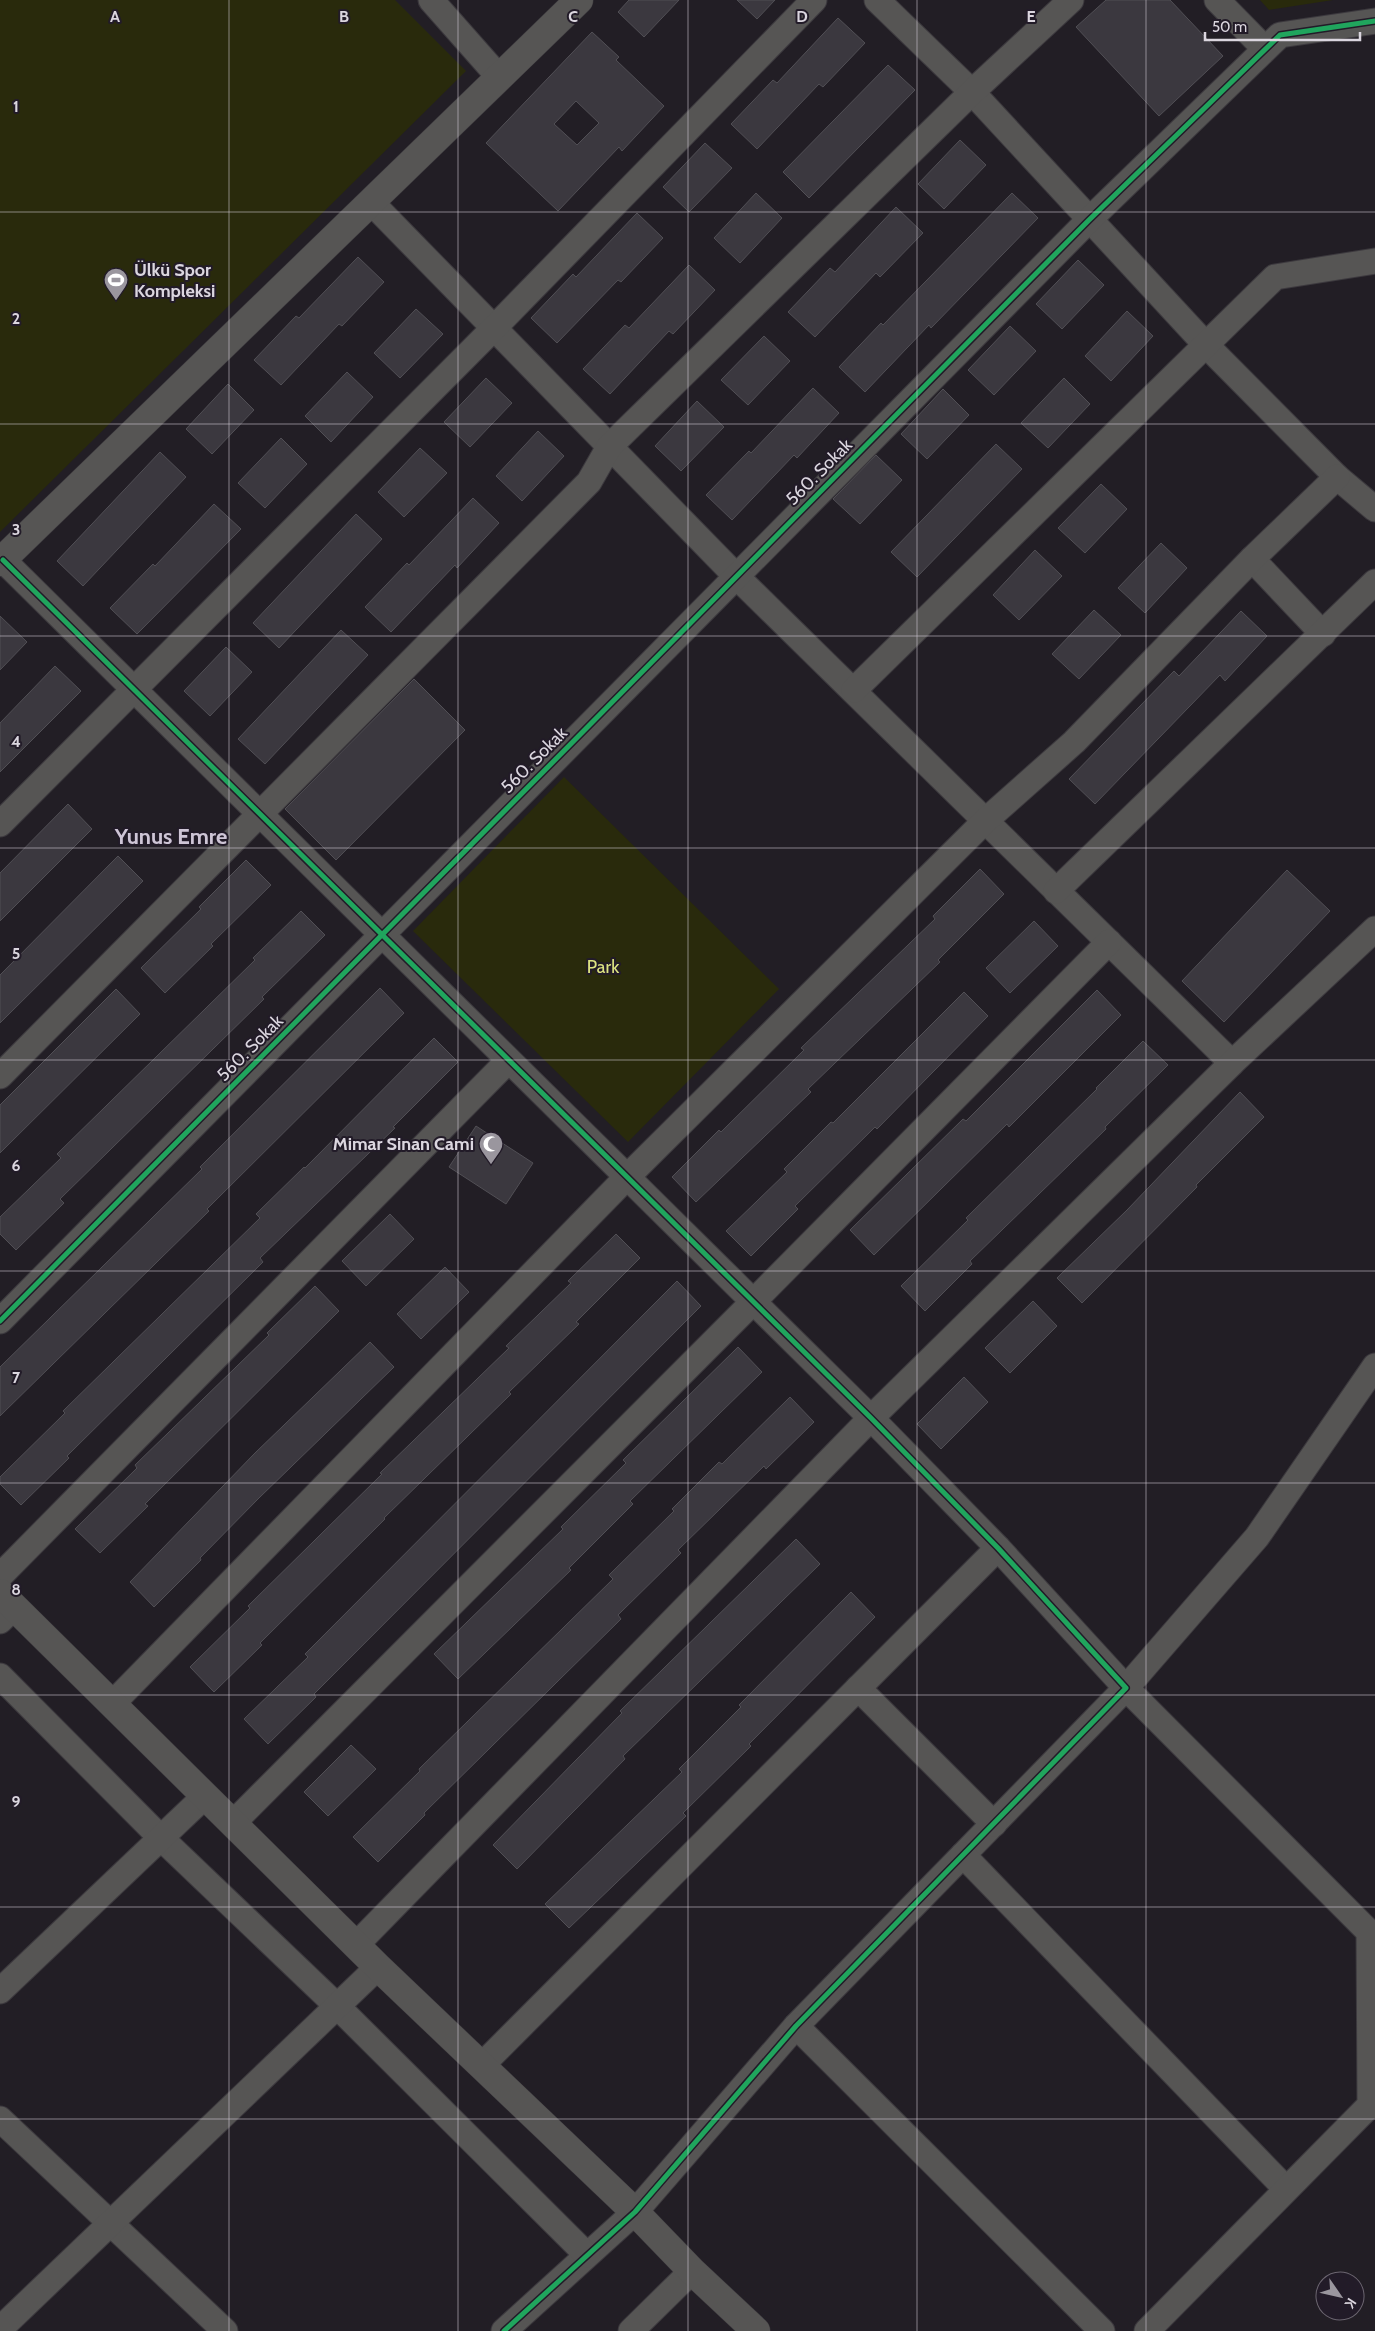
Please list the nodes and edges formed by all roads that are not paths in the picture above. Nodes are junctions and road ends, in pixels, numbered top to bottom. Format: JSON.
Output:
{"nodes":[{"id":1,"x":579,"y":0,"type":"edge"},
{"id":2,"x":814,"y":0,"type":"edge"},
{"id":3,"x":877,"y":0,"type":"edge"},
{"id":4,"x":1071,"y":0,"type":"edge"},
{"id":5,"x":1217,"y":0,"type":"edge"},
{"id":6,"x":443,"y":4,"type":"edge"},
{"id":7,"x":1375,"y":21,"type":"edge"},
{"id":8,"x":1265,"y":49,"type":"junction"},
{"id":9,"x":499,"y":77,"type":"junction"},
{"id":10,"x":972,"y":92,"type":"junction"},
{"id":11,"x":371,"y":202,"type":"junction"},
{"id":12,"x":1089,"y":220,"type":"junction"},
{"id":13,"x":1375,"y":261,"type":"edge"},
{"id":14,"x":494,"y":328,"type":"junction"},
{"id":15,"x":1206,"y":345,"type":"junction"},
{"id":16,"x":609,"y":447,"type":"junction"},
{"id":17,"x":1337,"y":477,"type":"junction"},
{"id":18,"x":1369,"y":498,"type":"edge"},
{"id":19,"x":1252,"y":559,"type":"junction"},
{"id":20,"x":1,"y":561,"type":"edge"},
{"id":21,"x":736,"y":576,"type":"junction"},
{"id":22,"x":1375,"y":582,"type":"edge"},
{"id":23,"x":1323,"y":634,"type":"junction"},
{"id":24,"x":133,"y":689,"type":"junction"},
{"id":25,"x":854,"y":690,"type":"junction"},
{"id":26,"x":260,"y":815,"type":"junction"},
{"id":27,"x":985,"y":821,"type":"junction"},
{"id":28,"x":0,"y":824,"type":"edge"},
{"id":29,"x":1056,"y":890,"type":"junction"},
{"id":30,"x":1375,"y":929,"type":"edge"},
{"id":31,"x":381,"y":935,"type":"junction"},
{"id":32,"x":1108,"y":942,"type":"junction"},
{"id":33,"x":508,"y":1061,"type":"junction"},
{"id":34,"x":1232,"y":1063,"type":"junction"},
{"id":35,"x":0,"y":1076,"type":"edge"},
{"id":36,"x":626,"y":1178,"type":"junction"},
{"id":37,"x":753,"y":1302,"type":"junction"},
{"id":38,"x":0,"y":1321,"type":"edge"},
{"id":39,"x":1374,"y":1369,"type":"edge"},
{"id":40,"x":871,"y":1418,"type":"junction"},
{"id":41,"x":998,"y":1548,"type":"junction"},
{"id":42,"x":0,"y":1576,"type":"edge"},
{"id":43,"x":5,"y":1607,"type":"edge"},
{"id":44,"x":0,"y":1676,"type":"edge"},
{"id":45,"x":858,"y":1688,"type":"junction"},
{"id":46,"x":1126,"y":1688,"type":"junction"},
{"id":47,"x":112,"y":1704,"type":"junction"},
{"id":48,"x":205,"y":1796,"type":"junction"},
{"id":49,"x":233,"y":1823,"type":"junction"},
{"id":50,"x":994,"y":1824,"type":"junction"},
{"id":51,"x":161,"y":1838,"type":"junction"},
{"id":52,"x":963,"y":1855,"type":"junction"},
{"id":53,"x":1372,"y":1933,"type":"edge"},
{"id":54,"x":356,"y":1945,"type":"junction"},
{"id":55,"x":378,"y":1967,"type":"junction"},
{"id":56,"x":0,"y":1991,"type":"edge"},
{"id":57,"x":337,"y":2006,"type":"junction"},
{"id":58,"x":796,"y":2026,"type":"junction"},
{"id":59,"x":482,"y":2065,"type":"junction"},
{"id":60,"x":0,"y":2119,"type":"edge"},
{"id":61,"x":1286,"y":2189,"type":"junction"},
{"id":62,"x":635,"y":2212,"type":"junction"},
{"id":63,"x":111,"y":2223,"type":"junction"},
{"id":64,"x":587,"y":2255,"type":"junction"},
{"id":65,"x":692,"y":2272,"type":"junction"},
{"id":66,"x":0,"y":2329,"type":"edge"},
{"id":67,"x":225,"y":2331,"type":"edge"},
{"id":68,"x":504,"y":2331,"type":"edge"},
{"id":69,"x":631,"y":2331,"type":"edge"},
{"id":70,"x":756,"y":2331,"type":"edge"},
{"id":71,"x":1102,"y":2331,"type":"edge"},
{"id":72,"x":1147,"y":2331,"type":"edge"}],
"edges":[{"from":1,"to":9,"type":"street"},
{"from":2,"to":14,"type":"street"},
{"from":3,"to":10,"type":"street"},
{"from":4,"to":10,"type":"street"},
{"from":5,"to":8,"type":"street"},
{"from":6,"to":9,"type":"street"},
{"from":7,"to":8,"type":"street","name":"560. Sokak"},
{"from":8,"to":12,"type":"street","name":"560. Sokak"},
{"from":9,"to":11,"type":"street"},
{"from":10,"to":12,"type":"street"},
{"from":10,"to":16,"type":"street"},
{"from":11,"to":14,"type":"street"},
{"from":11,"to":20,"type":"street"},
{"from":12,"to":15,"type":"street"},
{"from":12,"to":21,"type":"street","name":"560. Sokak"},
{"from":13,"to":15,"type":"street"},
{"from":14,"to":16,"type":"street"},
{"from":14,"to":24,"type":"street"},
{"from":15,"to":17,"type":"street"},
{"from":15,"to":25,"type":"street"},
{"from":16,"to":21,"type":"street"},
{"from":16,"to":26,"type":"street"},
{"from":17,"to":18,"type":"street"},
{"from":17,"to":19,"type":"street"},
{"from":19,"to":23,"type":"street"},
{"from":19,"to":27,"type":"street"},
{"from":20,"to":24,"type":"street"},
{"from":21,"to":25,"type":"street"},
{"from":21,"to":31,"type":"street","name":"560. Sokak"},
{"from":22,"to":23,"type":"street"},
{"from":23,"to":29,"type":"street"},
{"from":24,"to":26,"type":"street"},
{"from":24,"to":28,"type":"street"},
{"from":25,"to":27,"type":"street"},
{"from":26,"to":31,"type":"street"},
{"from":26,"to":35,"type":"street"},
{"from":27,"to":29,"type":"street"},
{"from":27,"to":36,"type":"street"},
{"from":29,"to":32,"type":"street"},
{"from":30,"to":34,"type":"street"},
{"from":31,"to":33,"type":"street"},
{"from":31,"to":38,"type":"street","name":"560. Sokak"},
{"from":32,"to":34,"type":"street"},
{"from":32,"to":37,"type":"street"},
{"from":33,"to":36,"type":"street"},
{"from":33,"to":42,"type":"street"},
{"from":34,"to":40,"type":"street"},
{"from":36,"to":37,"type":"street"},
{"from":36,"to":47,"type":"street"},
{"from":37,"to":40,"type":"street"},
{"from":37,"to":49,"type":"street"},
{"from":39,"to":46,"type":"street"},
{"from":40,"to":41,"type":"street"},
{"from":40,"to":54,"type":"street"},
{"from":41,"to":45,"type":"street"},
{"from":41,"to":46,"type":"street"},
{"from":43,"to":47,"type":"street"},
{"from":44,"to":51,"type":"street"},
{"from":45,"to":50,"type":"street"},
{"from":45,"to":59,"type":"street"},
{"from":46,"to":50,"type":"street"},
{"from":46,"to":53,"type":"street"},
{"from":47,"to":48,"type":"street"},
{"from":48,"to":49,"type":"street"},
{"from":48,"to":51,"type":"street"},
{"from":49,"to":54,"type":"street"},
{"from":50,"to":52,"type":"street"},
{"from":51,"to":56,"type":"street"},
{"from":51,"to":57,"type":"street"},
{"from":52,"to":58,"type":"street"},
{"from":52,"to":61,"type":"street"},
{"from":53,"to":61,"type":"street"},
{"from":54,"to":55,"type":"street"},
{"from":55,"to":57,"type":"street"},
{"from":55,"to":59,"type":"street"},
{"from":57,"to":63,"type":"street"},
{"from":57,"to":64,"type":"street"},
{"from":58,"to":62,"type":"street"},
{"from":58,"to":71,"type":"street"},
{"from":59,"to":62,"type":"street"},
{"from":60,"to":63,"type":"street"},
{"from":61,"to":72,"type":"street"},
{"from":62,"to":64,"type":"street"},
{"from":62,"to":65,"type":"street"},
{"from":63,"to":66,"type":"street"},
{"from":63,"to":67,"type":"street"},
{"from":64,"to":68,"type":"street"},
{"from":65,"to":69,"type":"street"},
{"from":65,"to":70,"type":"street"}]}
